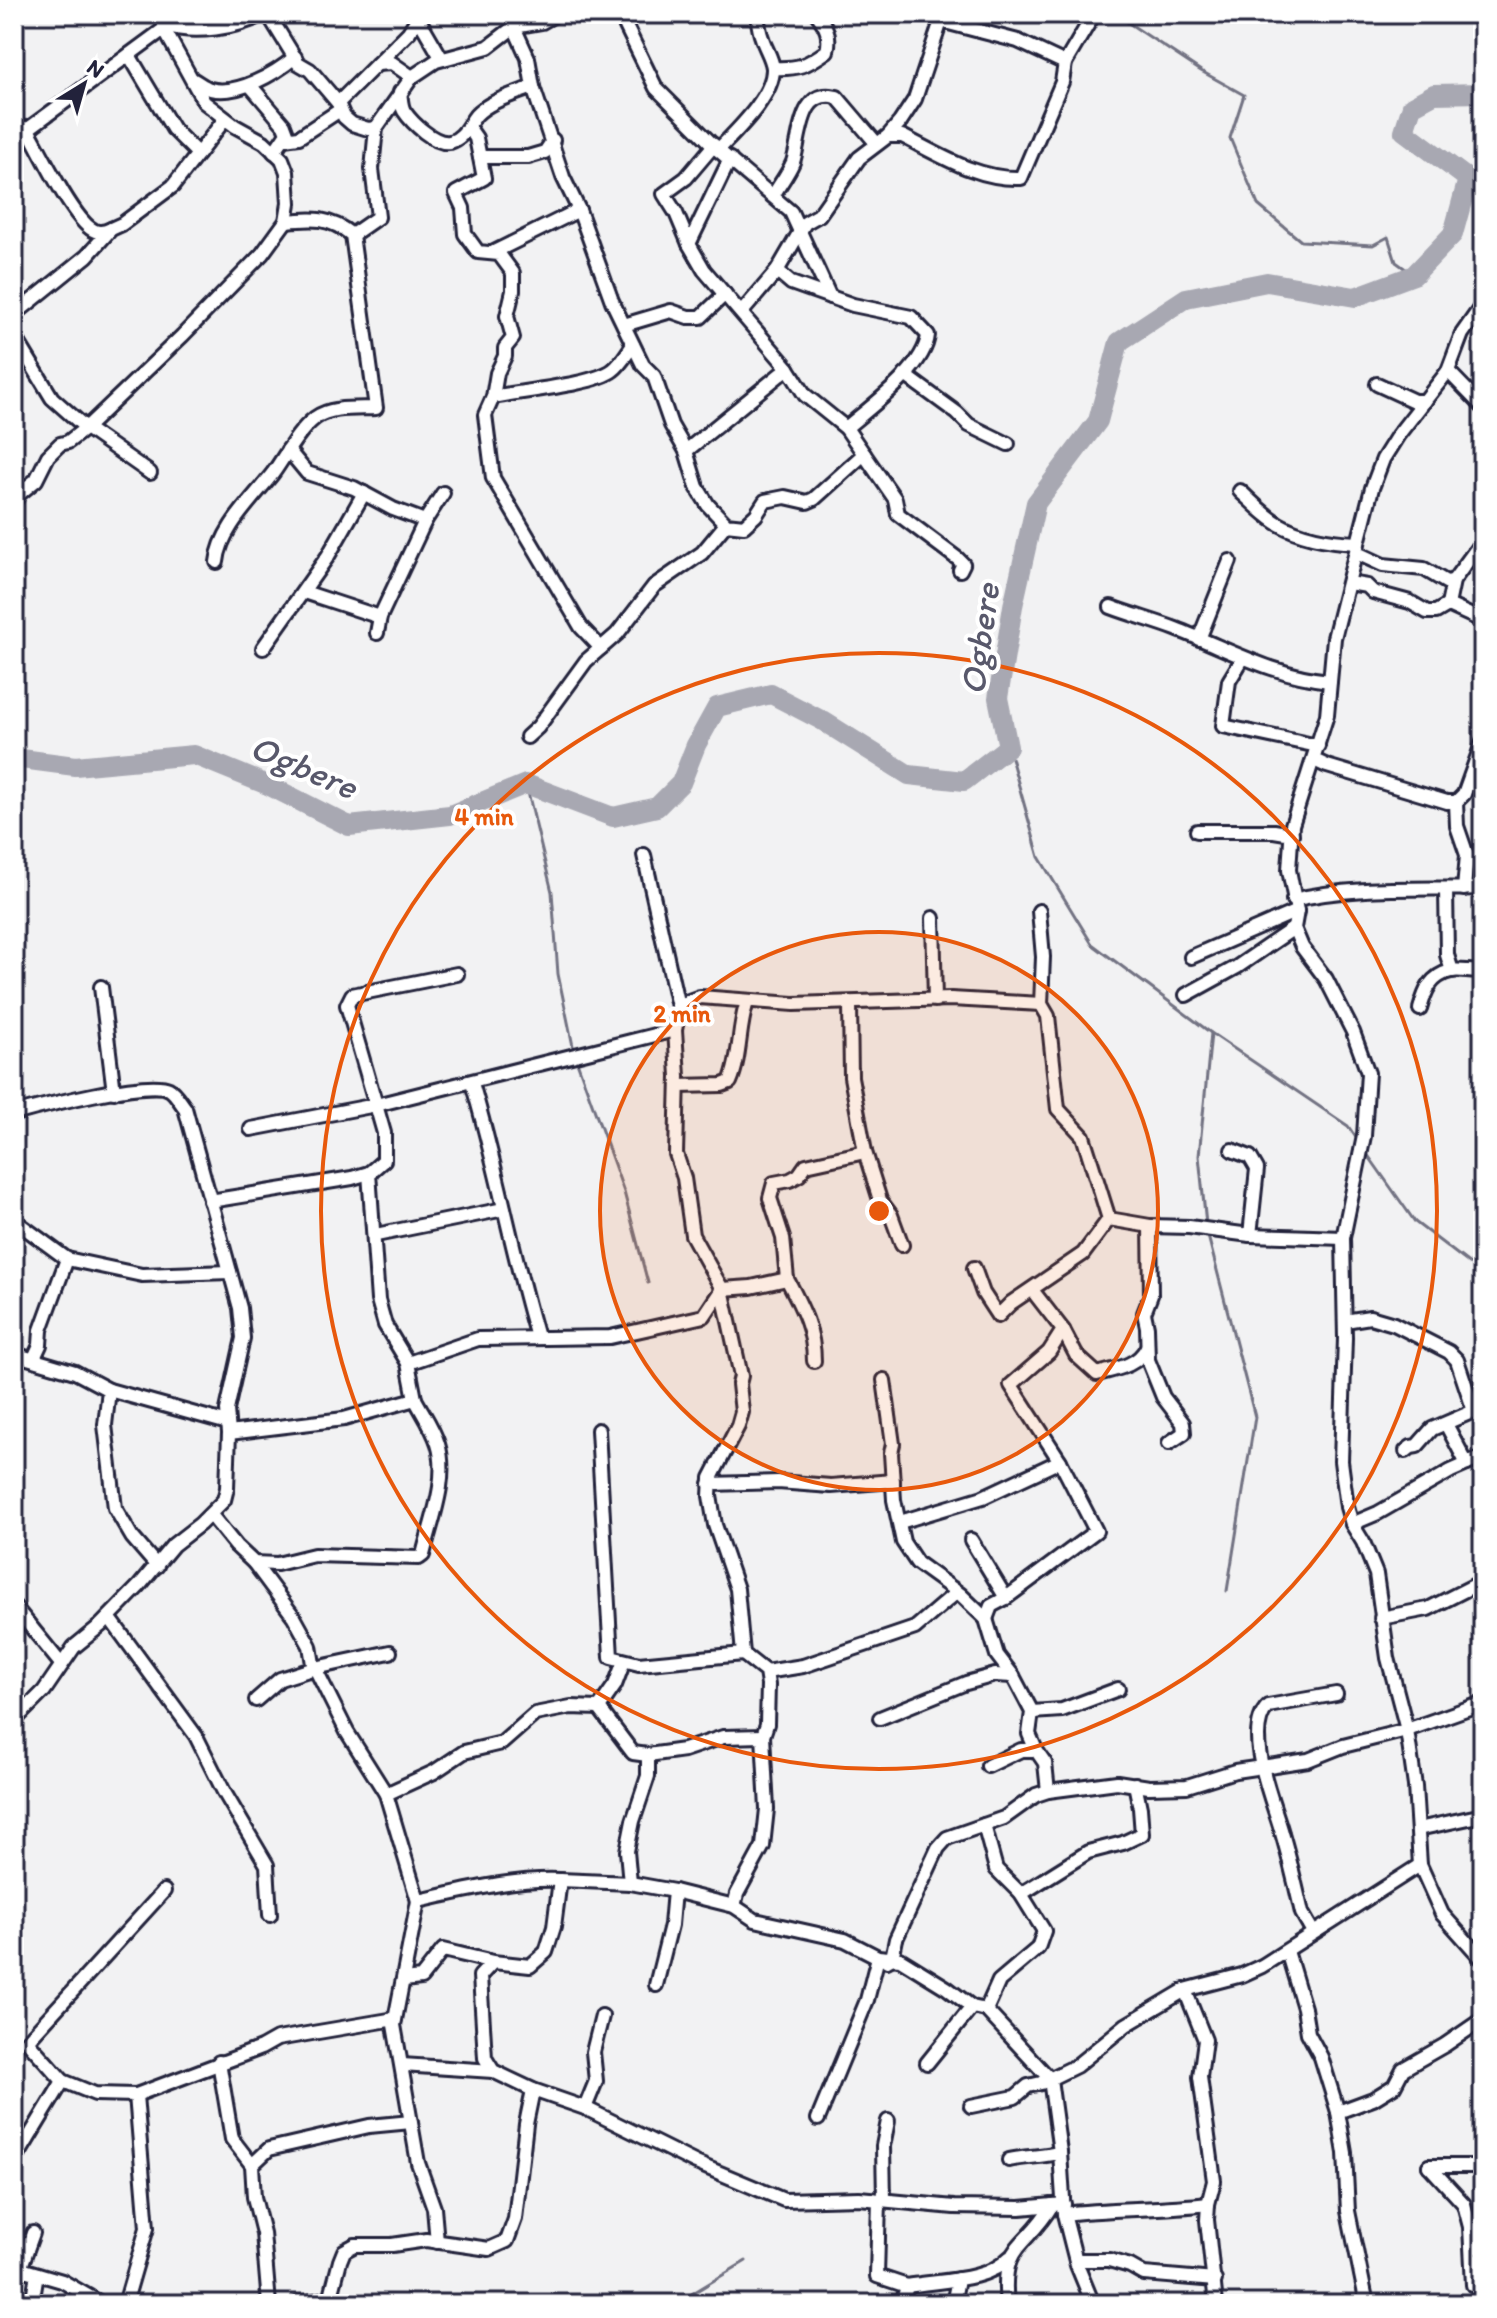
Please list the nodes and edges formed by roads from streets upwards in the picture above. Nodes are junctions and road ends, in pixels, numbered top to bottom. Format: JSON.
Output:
{"nodes":[{"id":1,"x":266,"y":14,"type":"edge"},
{"id":2,"x":556,"y":14,"type":"edge"},
{"id":3,"x":620,"y":14,"type":"edge"},
{"id":4,"x":757,"y":14,"type":"edge"},
{"id":5,"x":817,"y":14,"type":"edge"},
{"id":6,"x":928,"y":14,"type":"edge"},
{"id":7,"x":1094,"y":14,"type":"edge"},
{"id":8,"x":419,"y":15,"type":"edge"},
{"id":9,"x":513,"y":20,"type":"edge"},
{"id":10,"x":941,"y":21,"type":"junction"},
{"id":11,"x":165,"y":23,"type":"edge"},
{"id":12,"x":129,"y":55,"type":"junction"},
{"id":13,"x":295,"y":57,"type":"junction"},
{"id":14,"x":442,"y":59,"type":"junction"},
{"id":15,"x":1065,"y":63,"type":"junction"},
{"id":16,"x":377,"y":64,"type":"junction"},
{"id":17,"x":773,"y":68,"type":"junction"},
{"id":18,"x":412,"y":77,"type":"junction"},
{"id":19,"x":189,"y":78,"type":"junction"},
{"id":20,"x":250,"y":85,"type":"junction"},
{"id":21,"x":533,"y":87,"type":"junction"},
{"id":22,"x":400,"y":92,"type":"junction"},
{"id":23,"x":339,"y":106,"type":"junction"},
{"id":24,"x":225,"y":119,"type":"junction"},
{"id":25,"x":14,"y":122,"type":"edge"},
{"id":26,"x":376,"y":128,"type":"junction"},
{"id":27,"x":469,"y":128,"type":"junction"},
{"id":28,"x":28,"y":129,"type":"junction"},
{"id":29,"x":284,"y":139,"type":"junction"},
{"id":30,"x":553,"y":140,"type":"junction"},
{"id":31,"x":882,"y":140,"type":"junction"},
{"id":32,"x":716,"y":148,"type":"junction"},
{"id":33,"x":274,"y":152,"type":"junction"},
{"id":34,"x":198,"y":154,"type":"junction"},
{"id":35,"x":480,"y":157,"type":"junction"},
{"id":36,"x":730,"y":159,"type":"junction"},
{"id":37,"x":773,"y":196,"type":"junction"},
{"id":38,"x":579,"y":210,"type":"junction"},
{"id":39,"x":286,"y":221,"type":"junction"},
{"id":40,"x":111,"y":229,"type":"junction"},
{"id":41,"x":800,"y":230,"type":"junction"},
{"id":42,"x":352,"y":235,"type":"junction"},
{"id":43,"x":689,"y":244,"type":"junction"},
{"id":44,"x":494,"y":252,"type":"junction"},
{"id":45,"x":777,"y":271,"type":"junction"},
{"id":46,"x":725,"y":294,"type":"junction"},
{"id":47,"x":830,"y":297,"type":"junction"},
{"id":48,"x":1483,"y":304,"type":"edge"},
{"id":49,"x":742,"y":312,"type":"junction"},
{"id":50,"x":14,"y":317,"type":"edge"},
{"id":51,"x":624,"y":325,"type":"junction"},
{"id":52,"x":14,"y":335,"type":"edge"},
{"id":53,"x":633,"y":345,"type":"junction"},
{"id":54,"x":19,"y":357,"type":"edge"},
{"id":55,"x":788,"y":368,"type":"junction"},
{"id":56,"x":1448,"y":371,"type":"junction"},
{"id":57,"x":905,"y":375,"type":"junction"},
{"id":58,"x":1377,"y":384,"type":"dead end"},
{"id":59,"x":493,"y":397,"type":"junction"},
{"id":60,"x":1425,"y":401,"type":"junction"},
{"id":61,"x":1483,"y":407,"type":"edge"},
{"id":62,"x":86,"y":428,"type":"junction"},
{"id":63,"x":846,"y":428,"type":"junction"},
{"id":64,"x":1008,"y":444,"type":"dead end"},
{"id":65,"x":288,"y":450,"type":"junction"},
{"id":66,"x":686,"y":451,"type":"junction"},
{"id":67,"x":864,"y":454,"type":"junction"},
{"id":68,"x":150,"y":473,"type":"dead end"},
{"id":69,"x":1240,"y":491,"type":"dead end"},
{"id":70,"x":364,"y":493,"type":"junction"},
{"id":71,"x":443,"y":493,"type":"dead end"},
{"id":72,"x":16,"y":497,"type":"edge"},
{"id":73,"x":425,"y":521,"type":"junction"},
{"id":74,"x":726,"y":524,"type":"junction"},
{"id":75,"x":1483,"y":540,"type":"edge"},
{"id":76,"x":1358,"y":548,"type":"junction"},
{"id":77,"x":1230,"y":561,"type":"dead end"},
{"id":78,"x":217,"y":562,"type":"dead end"},
{"id":79,"x":960,"y":570,"type":"dead end"},
{"id":80,"x":1453,"y":581,"type":"junction"},
{"id":81,"x":1349,"y":583,"type":"junction"},
{"id":82,"x":304,"y":592,"type":"junction"},
{"id":83,"x":1448,"y":605,"type":"junction"},
{"id":84,"x":1111,"y":607,"type":"dead end"},
{"id":85,"x":380,"y":617,"type":"junction"},
{"id":86,"x":1483,"y":621,"type":"edge"},
{"id":87,"x":377,"y":633,"type":"dead end"},
{"id":88,"x":1199,"y":639,"type":"junction"},
{"id":89,"x":263,"y":648,"type":"dead end"},
{"id":90,"x":601,"y":648,"type":"junction"},
{"id":91,"x":1243,"y":658,"type":"junction"},
{"id":92,"x":1330,"y":681,"type":"junction"},
{"id":93,"x":527,"y":737,"type":"dead end"},
{"id":94,"x":1483,"y":741,"type":"edge"},
{"id":95,"x":1318,"y":746,"type":"junction"},
{"id":96,"x":1314,"y":760,"type":"junction"},
{"id":97,"x":1456,"y":802,"type":"junction"},
{"id":98,"x":1197,"y":831,"type":"dead end"},
{"id":99,"x":1292,"y":834,"type":"junction"},
{"id":100,"x":644,"y":855,"type":"dead end"},
{"id":101,"x":1483,"y":888,"type":"edge"},
{"id":102,"x":1446,"y":889,"type":"junction"},
{"id":103,"x":1464,"y":889,"type":"junction"},
{"id":104,"x":1295,"y":906,"type":"junction"},
{"id":105,"x":1039,"y":911,"type":"dead end"},
{"id":106,"x":933,"y":918,"type":"dead end"},
{"id":107,"x":1294,"y":928,"type":"junction"},
{"id":108,"x":1191,"y":957,"type":"dead end"},
{"id":109,"x":1452,"y":971,"type":"junction"},
{"id":110,"x":1483,"y":971,"type":"edge"},
{"id":111,"x":457,"y":974,"type":"dead end"},
{"id":112,"x":101,"y":987,"type":"dead end"},
{"id":113,"x":1186,"y":995,"type":"dead end"},
{"id":114,"x":935,"y":1000,"type":"junction"},
{"id":115,"x":747,"y":1002,"type":"junction"},
{"id":116,"x":850,"y":1004,"type":"junction"},
{"id":117,"x":1041,"y":1004,"type":"junction"},
{"id":118,"x":1420,"y":1009,"type":"dead end"},
{"id":119,"x":679,"y":1011,"type":"junction"},
{"id":120,"x":675,"y":1030,"type":"junction"},
{"id":121,"x":472,"y":1083,"type":"junction"},
{"id":122,"x":678,"y":1086,"type":"junction"},
{"id":123,"x":114,"y":1092,"type":"junction"},
{"id":124,"x":376,"y":1105,"type":"junction"},
{"id":125,"x":14,"y":1114,"type":"edge"},
{"id":126,"x":251,"y":1129,"type":"dead end"},
{"id":127,"x":1232,"y":1150,"type":"dead end"},
{"id":128,"x":865,"y":1152,"type":"junction"},
{"id":129,"x":369,"y":1173,"type":"junction"},
{"id":130,"x":210,"y":1201,"type":"junction"},
{"id":131,"x":504,"y":1209,"type":"junction"},
{"id":132,"x":1109,"y":1219,"type":"junction"},
{"id":133,"x":14,"y":1220,"type":"edge"},
{"id":134,"x":1150,"y":1226,"type":"junction"},
{"id":135,"x":376,"y":1235,"type":"junction"},
{"id":136,"x":1250,"y":1235,"type":"junction"},
{"id":137,"x":1343,"y":1238,"type":"junction"},
{"id":138,"x":902,"y":1245,"type":"dead end"},
{"id":139,"x":67,"y":1259,"type":"junction"},
{"id":140,"x":974,"y":1268,"type":"dead end"},
{"id":141,"x":230,"y":1272,"type":"junction"},
{"id":142,"x":787,"y":1279,"type":"junction"},
{"id":143,"x":722,"y":1289,"type":"junction"},
{"id":144,"x":1032,"y":1290,"type":"junction"},
{"id":145,"x":728,"y":1313,"type":"junction"},
{"id":146,"x":704,"y":1316,"type":"junction"},
{"id":147,"x":1345,"y":1321,"type":"junction"},
{"id":148,"x":1063,"y":1330,"type":"junction"},
{"id":149,"x":537,"y":1337,"type":"junction"},
{"id":150,"x":1148,"y":1344,"type":"junction"},
{"id":151,"x":14,"y":1354,"type":"edge"},
{"id":152,"x":34,"y":1358,"type":"junction"},
{"id":153,"x":814,"y":1361,"type":"dead end"},
{"id":154,"x":408,"y":1363,"type":"junction"},
{"id":155,"x":884,"y":1380,"type":"dead end"},
{"id":156,"x":109,"y":1390,"type":"junction"},
{"id":157,"x":415,"y":1399,"type":"junction"},
{"id":158,"x":1446,"y":1424,"type":"junction"},
{"id":159,"x":228,"y":1428,"type":"junction"},
{"id":160,"x":598,"y":1430,"type":"dead end"},
{"id":161,"x":1169,"y":1443,"type":"dead end"},
{"id":162,"x":1406,"y":1451,"type":"dead end"},
{"id":163,"x":1483,"y":1457,"type":"edge"},
{"id":164,"x":1060,"y":1461,"type":"junction"},
{"id":165,"x":1467,"y":1464,"type":"junction"},
{"id":166,"x":893,"y":1481,"type":"junction"},
{"id":167,"x":710,"y":1484,"type":"junction"},
{"id":168,"x":211,"y":1515,"type":"junction"},
{"id":169,"x":900,"y":1522,"type":"junction"},
{"id":170,"x":1352,"y":1524,"type":"junction"},
{"id":171,"x":971,"y":1540,"type":"dead end"},
{"id":172,"x":254,"y":1563,"type":"junction"},
{"id":173,"x":157,"y":1566,"type":"junction"},
{"id":174,"x":1483,"y":1581,"type":"edge"},
{"id":175,"x":957,"y":1592,"type":"junction"},
{"id":176,"x":1006,"y":1598,"type":"junction"},
{"id":177,"x":14,"y":1606,"type":"edge"},
{"id":178,"x":109,"y":1617,"type":"junction"},
{"id":179,"x":1381,"y":1618,"type":"junction"},
{"id":180,"x":986,"y":1619,"type":"junction"},
{"id":181,"x":390,"y":1652,"type":"dead end"},
{"id":182,"x":743,"y":1654,"type":"junction"},
{"id":183,"x":624,"y":1661,"type":"junction"},
{"id":184,"x":61,"y":1664,"type":"junction"},
{"id":185,"x":315,"y":1668,"type":"junction"},
{"id":186,"x":766,"y":1672,"type":"junction"},
{"id":187,"x":1013,"y":1676,"type":"junction"},
{"id":188,"x":1118,"y":1689,"type":"dead end"},
{"id":189,"x":1336,"y":1694,"type":"dead end"},
{"id":190,"x":256,"y":1700,"type":"dead end"},
{"id":191,"x":1483,"y":1703,"type":"edge"},
{"id":192,"x":599,"y":1708,"type":"junction"},
{"id":193,"x":1032,"y":1712,"type":"junction"},
{"id":194,"x":880,"y":1718,"type":"dead end"},
{"id":195,"x":14,"y":1721,"type":"edge"},
{"id":196,"x":1407,"y":1730,"type":"junction"},
{"id":197,"x":763,"y":1736,"type":"junction"},
{"id":198,"x":1036,"y":1750,"type":"junction"},
{"id":199,"x":648,"y":1755,"type":"junction"},
{"id":200,"x":988,"y":1766,"type":"dead end"},
{"id":201,"x":1262,"y":1767,"type":"junction"},
{"id":202,"x":1135,"y":1784,"type":"junction"},
{"id":203,"x":1048,"y":1791,"type":"junction"},
{"id":204,"x":386,"y":1794,"type":"junction"},
{"id":205,"x":1483,"y":1815,"type":"edge"},
{"id":206,"x":984,"y":1825,"type":"junction"},
{"id":207,"x":1418,"y":1829,"type":"junction"},
{"id":208,"x":1420,"y":1865,"type":"junction"},
{"id":209,"x":560,"y":1880,"type":"junction"},
{"id":210,"x":630,"y":1883,"type":"junction"},
{"id":211,"x":164,"y":1891,"type":"dead end"},
{"id":212,"x":674,"y":1891,"type":"junction"},
{"id":213,"x":1021,"y":1894,"type":"junction"},
{"id":214,"x":418,"y":1901,"type":"junction"},
{"id":215,"x":734,"y":1906,"type":"junction"},
{"id":216,"x":270,"y":1915,"type":"dead end"},
{"id":217,"x":1313,"y":1932,"type":"junction"},
{"id":218,"x":1287,"y":1951,"type":"junction"},
{"id":219,"x":892,"y":1958,"type":"junction"},
{"id":220,"x":1483,"y":1960,"type":"edge"},
{"id":221,"x":878,"y":1961,"type":"junction"},
{"id":222,"x":493,"y":1962,"type":"junction"},
{"id":223,"x":404,"y":1980,"type":"junction"},
{"id":224,"x":656,"y":1985,"type":"dead end"},
{"id":225,"x":1185,"y":1990,"type":"junction"},
{"id":226,"x":972,"y":2007,"type":"junction"},
{"id":227,"x":986,"y":2010,"type":"junction"},
{"id":228,"x":602,"y":2016,"type":"dead end"},
{"id":229,"x":395,"y":2019,"type":"junction"},
{"id":230,"x":1483,"y":2019,"type":"edge"},
{"id":231,"x":219,"y":2062,"type":"junction"},
{"id":232,"x":927,"y":2063,"type":"dead end"},
{"id":233,"x":402,"y":2065,"type":"junction"},
{"id":234,"x":493,"y":2071,"type":"junction"},
{"id":235,"x":1050,"y":2079,"type":"junction"},
{"id":236,"x":63,"y":2081,"type":"junction"},
{"id":237,"x":533,"y":2090,"type":"junction"},
{"id":238,"x":136,"y":2095,"type":"junction"},
{"id":239,"x":971,"y":2106,"type":"dead end"},
{"id":240,"x":585,"y":2108,"type":"junction"},
{"id":241,"x":1338,"y":2112,"type":"junction"},
{"id":242,"x":818,"y":2119,"type":"dead end"},
{"id":243,"x":888,"y":2121,"type":"dead end"},
{"id":244,"x":411,"y":2122,"type":"junction"},
{"id":245,"x":14,"y":2130,"type":"edge"},
{"id":246,"x":27,"y":2140,"type":"junction"},
{"id":247,"x":1060,"y":2152,"type":"junction"},
{"id":248,"x":1009,"y":2160,"type":"dead end"},
{"id":249,"x":14,"y":2162,"type":"edge"},
{"id":250,"x":252,"y":2165,"type":"junction"},
{"id":251,"x":1483,"y":2166,"type":"edge"},
{"id":252,"x":881,"y":2200,"type":"junction"},
{"id":253,"x":1208,"y":2204,"type":"junction"},
{"id":254,"x":1060,"y":2207,"type":"junction"},
{"id":255,"x":33,"y":2233,"type":"dead end"},
{"id":256,"x":437,"y":2242,"type":"junction"},
{"id":257,"x":1009,"y":2258,"type":"junction"},
{"id":258,"x":1076,"y":2260,"type":"junction"},
{"id":259,"x":17,"y":2268,"type":"edge"},
{"id":260,"x":37,"y":2274,"type":"junction"},
{"id":261,"x":958,"y":2279,"type":"junction"},
{"id":262,"x":1215,"y":2280,"type":"junction"},
{"id":263,"x":1473,"y":2285,"type":"dead end"},
{"id":264,"x":907,"y":2286,"type":"junction"},
{"id":265,"x":334,"y":2301,"type":"edge"},
{"id":266,"x":32,"y":2304,"type":"edge"},
{"id":267,"x":102,"y":2304,"type":"edge"},
{"id":268,"x":125,"y":2304,"type":"edge"},
{"id":269,"x":269,"y":2304,"type":"edge"},
{"id":270,"x":297,"y":2304,"type":"edge"},
{"id":271,"x":902,"y":2304,"type":"edge"},
{"id":272,"x":953,"y":2304,"type":"edge"},
{"id":273,"x":1007,"y":2304,"type":"edge"},
{"id":274,"x":1093,"y":2304,"type":"edge"},
{"id":275,"x":1216,"y":2304,"type":"edge"},
{"id":276,"x":1367,"y":2304,"type":"edge"}],
"edges":[{"from":1,"to":11,"type":"street"},
{"from":1,"to":13,"type":"street"},
{"from":2,"to":9,"type":"street"},
{"from":3,"to":32,"type":"street"},
{"from":4,"to":17,"type":"street"},
{"from":5,"to":17,"type":"street"},
{"from":6,"to":10,"type":"street"},
{"from":7,"to":15,"type":"street"},
{"from":8,"to":14,"type":"street"},
{"from":8,"to":16,"type":"street"},
{"from":9,"to":14,"type":"street"},
{"from":9,"to":21,"type":"street"},
{"from":10,"to":15,"type":"street"},
{"from":10,"to":31,"type":"street"},
{"from":11,"to":12,"type":"street"},
{"from":11,"to":19,"type":"street"},
{"from":12,"to":28,"type":"street"},
{"from":12,"to":34,"type":"street"},
{"from":13,"to":20,"type":"street"},
{"from":13,"to":23,"type":"street"},
{"from":14,"to":18,"type":"street"},
{"from":15,"to":31,"type":"street"},
{"from":16,"to":18,"type":"street"},
{"from":16,"to":23,"type":"street"},
{"from":17,"to":32,"type":"street"},
{"from":18,"to":22,"type":"street"},
{"from":19,"to":20,"type":"street"},
{"from":19,"to":24,"type":"street"},
{"from":20,"to":29,"type":"street"},
{"from":21,"to":27,"type":"street"},
{"from":21,"to":30,"type":"street"},
{"from":22,"to":26,"type":"street"},
{"from":22,"to":27,"type":"street"},
{"from":23,"to":26,"type":"street"},
{"from":23,"to":29,"type":"street"},
{"from":24,"to":33,"type":"street"},
{"from":24,"to":34,"type":"street"},
{"from":25,"to":28,"type":"street"},
{"from":26,"to":42,"type":"street"},
{"from":27,"to":35,"type":"street"},
{"from":28,"to":40,"type":"street"},
{"from":29,"to":33,"type":"street"},
{"from":30,"to":35,"type":"street"},
{"from":30,"to":38,"type":"street"},
{"from":31,"to":37,"type":"street"},
{"from":31,"to":41,"type":"street"},
{"from":32,"to":36,"type":"street"},
{"from":32,"to":43,"type":"street"},
{"from":33,"to":39,"type":"street"},
{"from":34,"to":40,"type":"street"},
{"from":35,"to":44,"type":"street"},
{"from":36,"to":37,"type":"street"},
{"from":36,"to":43,"type":"street"},
{"from":37,"to":41,"type":"street"},
{"from":38,"to":44,"type":"street"},
{"from":38,"to":51,"type":"street"},
{"from":39,"to":42,"type":"street"},
{"from":39,"to":62,"type":"street"},
{"from":40,"to":50,"type":"street"},
{"from":41,"to":45,"type":"street"},
{"from":41,"to":47,"type":"street"},
{"from":42,"to":65,"type":"street"},
{"from":43,"to":46,"type":"street"},
{"from":44,"to":59,"type":"street"},
{"from":45,"to":47,"type":"street"},
{"from":45,"to":49,"type":"street"},
{"from":46,"to":49,"type":"street"},
{"from":46,"to":51,"type":"street"},
{"from":47,"to":57,"type":"street"},
{"from":48,"to":56,"type":"street"},
{"from":49,"to":55,"type":"street"},
{"from":51,"to":53,"type":"street"},
{"from":52,"to":54,"type":"street"},
{"from":53,"to":59,"type":"street"},
{"from":53,"to":66,"type":"street"},
{"from":54,"to":62,"type":"street"},
{"from":55,"to":63,"type":"street"},
{"from":55,"to":66,"type":"street"},
{"from":56,"to":60,"type":"street"},
{"from":56,"to":61,"type":"street"},
{"from":57,"to":63,"type":"street"},
{"from":57,"to":64,"type":"street"},
{"from":58,"to":60,"type":"street"},
{"from":59,"to":90,"type":"street"},
{"from":60,"to":76,"type":"street"},
{"from":62,"to":68,"type":"street"},
{"from":62,"to":72,"type":"street"},
{"from":63,"to":67,"type":"street"},
{"from":65,"to":70,"type":"street"},
{"from":65,"to":78,"type":"street"},
{"from":66,"to":74,"type":"street"},
{"from":67,"to":74,"type":"street"},
{"from":67,"to":79,"type":"street"},
{"from":69,"to":76,"type":"street"},
{"from":70,"to":73,"type":"street"},
{"from":70,"to":82,"type":"street"},
{"from":71,"to":73,"type":"street"},
{"from":73,"to":85,"type":"street"},
{"from":74,"to":90,"type":"street"},
{"from":75,"to":80,"type":"street"},
{"from":76,"to":80,"type":"street"},
{"from":76,"to":81,"type":"street"},
{"from":77,"to":88,"type":"street"},
{"from":80,"to":83,"type":"street"},
{"from":81,"to":83,"type":"street"},
{"from":81,"to":92,"type":"street"},
{"from":82,"to":85,"type":"street"},
{"from":82,"to":89,"type":"street"},
{"from":83,"to":86,"type":"street"},
{"from":84,"to":88,"type":"street"},
{"from":85,"to":87,"type":"street"},
{"from":88,"to":91,"type":"street"},
{"from":90,"to":93,"type":"street"},
{"from":91,"to":92,"type":"street"},
{"from":91,"to":95,"type":"street"},
{"from":92,"to":95,"type":"street"},
{"from":94,"to":97,"type":"street"},
{"from":95,"to":96,"type":"street"},
{"from":96,"to":97,"type":"street"},
{"from":96,"to":99,"type":"street"},
{"from":97,"to":103,"type":"street"},
{"from":98,"to":99,"type":"street"},
{"from":99,"to":104,"type":"street"},
{"from":100,"to":119,"type":"street"},
{"from":101,"to":103,"type":"street"},
{"from":102,"to":103,"type":"street"},
{"from":102,"to":104,"type":"street"},
{"from":102,"to":109,"type":"street"},
{"from":104,"to":107,"type":"street"},
{"from":104,"to":108,"type":"street"},
{"from":105,"to":117,"type":"street"},
{"from":106,"to":114,"type":"street"},
{"from":107,"to":113,"type":"street"},
{"from":107,"to":137,"type":"street"},
{"from":109,"to":110,"type":"street"},
{"from":109,"to":118,"type":"street"},
{"from":111,"to":124,"type":"street"},
{"from":112,"to":123,"type":"street"},
{"from":114,"to":116,"type":"street"},
{"from":114,"to":117,"type":"street"},
{"from":115,"to":116,"type":"street"},
{"from":115,"to":119,"type":"street"},
{"from":115,"to":122,"type":"street"},
{"from":116,"to":128,"type":"street"},
{"from":117,"to":132,"type":"street"},
{"from":119,"to":120,"type":"street"},
{"from":120,"to":121,"type":"street"},
{"from":120,"to":122,"type":"street"},
{"from":121,"to":124,"type":"street"},
{"from":121,"to":131,"type":"street"},
{"from":122,"to":143,"type":"street"},
{"from":123,"to":125,"type":"street"},
{"from":123,"to":130,"type":"street"},
{"from":124,"to":126,"type":"street"},
{"from":124,"to":129,"type":"street"},
{"from":127,"to":136,"type":"street"},
{"from":128,"to":138,"type":"street"},
{"from":128,"to":142,"type":"street"},
{"from":129,"to":130,"type":"street"},
{"from":129,"to":135,"type":"street"},
{"from":130,"to":141,"type":"street"},
{"from":131,"to":135,"type":"street"},
{"from":131,"to":149,"type":"street"},
{"from":132,"to":134,"type":"street"},
{"from":132,"to":144,"type":"street"},
{"from":133,"to":139,"type":"street"},
{"from":134,"to":136,"type":"street"},
{"from":134,"to":150,"type":"street"},
{"from":135,"to":154,"type":"street"},
{"from":136,"to":137,"type":"street"},
{"from":137,"to":147,"type":"street"},
{"from":139,"to":141,"type":"street"},
{"from":139,"to":152,"type":"street"},
{"from":140,"to":144,"type":"street"},
{"from":141,"to":159,"type":"street"},
{"from":142,"to":143,"type":"street"},
{"from":142,"to":153,"type":"street"},
{"from":143,"to":145,"type":"street"},
{"from":143,"to":146,"type":"street"},
{"from":144,"to":148,"type":"street"},
{"from":145,"to":146,"type":"street"},
{"from":145,"to":167,"type":"street"},
{"from":146,"to":149,"type":"street"},
{"from":147,"to":158,"type":"street"},
{"from":147,"to":170,"type":"street"},
{"from":148,"to":150,"type":"street"},
{"from":148,"to":164,"type":"street"},
{"from":149,"to":154,"type":"street"},
{"from":150,"to":161,"type":"street"},
{"from":151,"to":152,"type":"street"},
{"from":152,"to":156,"type":"street"},
{"from":154,"to":157,"type":"street"},
{"from":155,"to":166,"type":"street"},
{"from":156,"to":159,"type":"street"},
{"from":156,"to":173,"type":"street"},
{"from":157,"to":159,"type":"street"},
{"from":157,"to":172,"type":"street"},
{"from":158,"to":162,"type":"street"},
{"from":158,"to":165,"type":"street"},
{"from":159,"to":168,"type":"street"},
{"from":160,"to":183,"type":"street"},
{"from":163,"to":165,"type":"street"},
{"from":164,"to":169,"type":"street"},
{"from":164,"to":176,"type":"street"},
{"from":165,"to":170,"type":"street"},
{"from":166,"to":167,"type":"street"},
{"from":166,"to":169,"type":"street"},
{"from":167,"to":182,"type":"street"},
{"from":168,"to":172,"type":"street"},
{"from":168,"to":173,"type":"street"},
{"from":169,"to":175,"type":"street"},
{"from":170,"to":179,"type":"street"},
{"from":171,"to":176,"type":"street"},
{"from":172,"to":185,"type":"street"},
{"from":173,"to":178,"type":"street"},
{"from":174,"to":179,"type":"street"},
{"from":175,"to":180,"type":"street"},
{"from":175,"to":186,"type":"street"},
{"from":176,"to":180,"type":"street"},
{"from":177,"to":184,"type":"street"},
{"from":178,"to":184,"type":"street"},
{"from":178,"to":216,"type":"street"},
{"from":179,"to":196,"type":"street"},
{"from":180,"to":187,"type":"street"},
{"from":181,"to":185,"type":"street"},
{"from":182,"to":183,"type":"street"},
{"from":182,"to":186,"type":"street"},
{"from":183,"to":192,"type":"street"},
{"from":184,"to":195,"type":"street"},
{"from":185,"to":190,"type":"street"},
{"from":185,"to":204,"type":"street"},
{"from":186,"to":197,"type":"street"},
{"from":187,"to":193,"type":"street"},
{"from":187,"to":194,"type":"street"},
{"from":188,"to":193,"type":"street"},
{"from":189,"to":201,"type":"street"},
{"from":191,"to":196,"type":"street"},
{"from":192,"to":199,"type":"street"},
{"from":192,"to":204,"type":"street"},
{"from":193,"to":198,"type":"street"},
{"from":196,"to":201,"type":"street"},
{"from":196,"to":207,"type":"street"},
{"from":197,"to":199,"type":"street"},
{"from":197,"to":215,"type":"street"},
{"from":198,"to":200,"type":"street"},
{"from":198,"to":203,"type":"street"},
{"from":199,"to":210,"type":"street"},
{"from":201,"to":202,"type":"street"},
{"from":201,"to":217,"type":"street"},
{"from":202,"to":203,"type":"street"},
{"from":202,"to":213,"type":"street"},
{"from":203,"to":206,"type":"street"},
{"from":204,"to":214,"type":"street"},
{"from":205,"to":207,"type":"street"},
{"from":206,"to":213,"type":"street"},
{"from":206,"to":219,"type":"street"},
{"from":207,"to":208,"type":"street"},
{"from":208,"to":217,"type":"street"},
{"from":208,"to":220,"type":"street"},
{"from":209,"to":210,"type":"street"},
{"from":209,"to":214,"type":"street"},
{"from":209,"to":222,"type":"street"},
{"from":210,"to":212,"type":"street"},
{"from":211,"to":236,"type":"street"},
{"from":212,"to":215,"type":"street"},
{"from":212,"to":224,"type":"street"},
{"from":213,"to":227,"type":"street"},
{"from":214,"to":223,"type":"street"},
{"from":215,"to":221,"type":"street"},
{"from":217,"to":218,"type":"street"},
{"from":218,"to":225,"type":"street"},
{"from":218,"to":241,"type":"street"},
{"from":219,"to":221,"type":"street"},
{"from":219,"to":226,"type":"street"},
{"from":221,"to":242,"type":"street"},
{"from":222,"to":223,"type":"street"},
{"from":222,"to":234,"type":"street"},
{"from":223,"to":229,"type":"street"},
{"from":225,"to":235,"type":"street"},
{"from":225,"to":253,"type":"street"},
{"from":226,"to":227,"type":"street"},
{"from":226,"to":232,"type":"street"},
{"from":227,"to":235,"type":"street"},
{"from":228,"to":240,"type":"street"},
{"from":229,"to":231,"type":"street"},
{"from":229,"to":233,"type":"street"},
{"from":230,"to":241,"type":"street"},
{"from":231,"to":238,"type":"street"},
{"from":231,"to":250,"type":"street"},
{"from":233,"to":234,"type":"street"},
{"from":233,"to":244,"type":"street"},
{"from":234,"to":237,"type":"street"},
{"from":235,"to":239,"type":"street"},
{"from":235,"to":247,"type":"street"},
{"from":236,"to":238,"type":"street"},
{"from":236,"to":246,"type":"street"},
{"from":237,"to":240,"type":"street"},
{"from":237,"to":256,"type":"street"},
{"from":238,"to":268,"type":"street"},
{"from":240,"to":252,"type":"street"},
{"from":241,"to":276,"type":"street"},
{"from":243,"to":252,"type":"street"},
{"from":244,"to":250,"type":"street"},
{"from":244,"to":256,"type":"street"},
{"from":245,"to":246,"type":"street"},
{"from":246,"to":249,"type":"street"},
{"from":247,"to":248,"type":"street"},
{"from":247,"to":254,"type":"street"},
{"from":250,"to":269,"type":"street"},
{"from":251,"to":263,"type":"street"},
{"from":252,"to":254,"type":"street"},
{"from":252,"to":264,"type":"street"},
{"from":253,"to":254,"type":"street"},
{"from":253,"to":262,"type":"street"},
{"from":254,"to":257,"type":"street"},
{"from":254,"to":258,"type":"street"},
{"from":255,"to":259,"type":"street"},
{"from":256,"to":265,"type":"street"},
{"from":257,"to":261,"type":"street"},
{"from":257,"to":273,"type":"street"},
{"from":258,"to":262,"type":"street"},
{"from":258,"to":274,"type":"street"},
{"from":259,"to":260,"type":"street"},
{"from":260,"to":266,"type":"street"},
{"from":260,"to":267,"type":"street"},
{"from":261,"to":264,"type":"street"},
{"from":261,"to":272,"type":"street"},
{"from":262,"to":275,"type":"street"},
{"from":264,"to":271,"type":"street"},
{"from":265,"to":270,"type":"street"}]}
